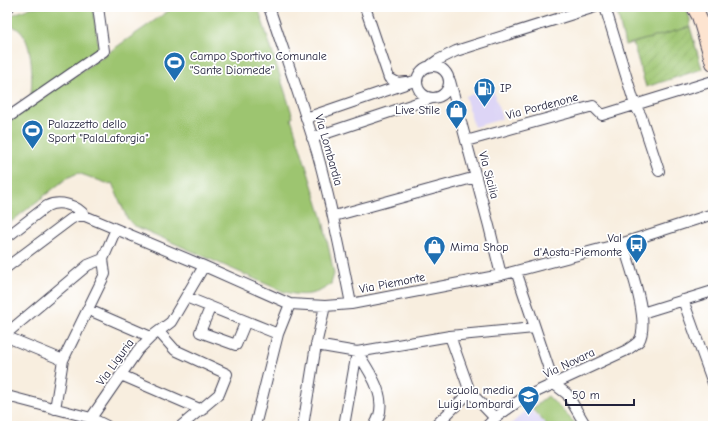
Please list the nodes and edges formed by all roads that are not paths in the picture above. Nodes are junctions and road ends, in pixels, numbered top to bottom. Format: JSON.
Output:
{"nodes":[{"id":1,"x":98,"y":7,"type":"edge"},
{"id":2,"x":269,"y":7,"type":"edge"},
{"id":3,"x":365,"y":7,"type":"edge"},
{"id":4,"x":595,"y":7,"type":"edge"},
{"id":5,"x":604,"y":7,"type":"edge"},
{"id":6,"x":694,"y":7,"type":"edge"},
{"id":7,"x":704,"y":7,"type":"edge"},
{"id":8,"x":713,"y":39,"type":"edge"},
{"id":9,"x":456,"y":51,"type":"junction"},
{"id":10,"x":713,"y":63,"type":"edge"},
{"id":11,"x":431,"y":65,"type":"junction"},
{"id":12,"x":446,"y":71,"type":"junction"},
{"id":13,"x":414,"y":81,"type":"junction"},
{"id":14,"x":450,"y":81,"type":"junction"},
{"id":15,"x":713,"y":81,"type":"edge"},
{"id":16,"x":435,"y":98,"type":"junction"},
{"id":17,"x":457,"y":105,"type":"junction"},
{"id":18,"x":635,"y":105,"type":"junction"},
{"id":19,"x":7,"y":118,"type":"edge"},
{"id":20,"x":306,"y":118,"type":"junction"},
{"id":21,"x":312,"y":138,"type":"junction"},
{"id":22,"x":466,"y":140,"type":"junction"},
{"id":23,"x":659,"y":171,"type":"dead end"},
{"id":24,"x":476,"y":177,"type":"junction"},
{"id":25,"x":713,"y":214,"type":"edge"},
{"id":26,"x":85,"y":216,"type":"junction"},
{"id":27,"x":334,"y":216,"type":"junction"},
{"id":28,"x":116,"y":229,"type":"junction"},
{"id":29,"x":7,"y":237,"type":"edge"},
{"id":30,"x":623,"y":243,"type":"junction"},
{"id":31,"x":103,"y":259,"type":"junction"},
{"id":32,"x":204,"y":266,"type":"junction"},
{"id":33,"x":7,"y":267,"type":"edge"},
{"id":34,"x":516,"y":271,"type":"junction"},
{"id":35,"x":501,"y":275,"type":"junction"},
{"id":36,"x":713,"y":291,"type":"edge"},
{"id":37,"x":186,"y":298,"type":"junction"},
{"id":38,"x":683,"y":300,"type":"junction"},
{"id":39,"x":290,"y":304,"type":"junction"},
{"id":40,"x":351,"y":304,"type":"junction"},
{"id":41,"x":325,"y":306,"type":"junction"},
{"id":42,"x":210,"y":308,"type":"junction"},
{"id":43,"x":89,"y":310,"type":"junction"},
{"id":44,"x":642,"y":313,"type":"junction"},
{"id":45,"x":246,"y":321,"type":"junction"},
{"id":46,"x":534,"y":328,"type":"junction"},
{"id":47,"x":7,"y":333,"type":"edge"},
{"id":48,"x":278,"y":334,"type":"junction"},
{"id":49,"x":155,"y":335,"type":"junction"},
{"id":50,"x":450,"y":336,"type":"junction"},
{"id":51,"x":7,"y":337,"type":"edge"},
{"id":52,"x":316,"y":345,"type":"junction"},
{"id":53,"x":357,"y":352,"type":"junction"},
{"id":54,"x":64,"y":360,"type":"junction"},
{"id":55,"x":121,"y":375,"type":"junction"},
{"id":56,"x":713,"y":383,"type":"edge"},
{"id":57,"x":554,"y":384,"type":"junction"},
{"id":58,"x":470,"y":392,"type":"junction"},
{"id":59,"x":7,"y":396,"type":"edge"},
{"id":60,"x":55,"y":409,"type":"junction"},
{"id":61,"x":202,"y":410,"type":"junction"},
{"id":62,"x":91,"y":418,"type":"junction"},
{"id":63,"x":495,"y":418,"type":"junction"},
{"id":64,"x":107,"y":426,"type":"edge"},
{"id":65,"x":181,"y":426,"type":"edge"},
{"id":66,"x":255,"y":426,"type":"edge"},
{"id":67,"x":303,"y":426,"type":"edge"},
{"id":68,"x":344,"y":426,"type":"edge"},
{"id":69,"x":374,"y":426,"type":"edge"},
{"id":70,"x":434,"y":426,"type":"edge"},
{"id":71,"x":487,"y":426,"type":"edge"},
{"id":72,"x":586,"y":426,"type":"edge"}],
"edges":[{"from":1,"to":19,"type":"street"},
{"from":2,"to":20,"type":"street","name":"Via Lombardia"},
{"from":3,"to":13,"type":"street"},
{"from":4,"to":9,"type":"street"},
{"from":5,"to":18,"type":"street"},
{"from":6,"to":10,"type":"street"},
{"from":7,"to":8,"type":"street"},
{"from":9,"to":11,"type":"street"},
{"from":9,"to":12,"type":"street"},
{"from":11,"to":12,"type":"street"},
{"from":11,"to":13,"type":"street"},
{"from":12,"to":14,"type":"street"},
{"from":13,"to":16,"type":"street"},
{"from":13,"to":20,"type":"street"},
{"from":14,"to":16,"type":"street"},
{"from":14,"to":17,"type":"street","name":"Via Sicilia"},
{"from":15,"to":18,"type":"street","name":"Via Pordenone"},
{"from":16,"to":17,"type":"street"},
{"from":16,"to":21,"type":"street"},
{"from":17,"to":22,"type":"street","name":"Via Sicilia"},
{"from":18,"to":22,"type":"street","name":"Via Pordenone"},
{"from":18,"to":23,"type":"street"},
{"from":20,"to":21,"type":"street","name":"Via Lombardia"},
{"from":21,"to":27,"type":"street","name":"Via Lombardia"},
{"from":22,"to":24,"type":"street","name":"Via Sicilia"},
{"from":24,"to":27,"type":"street"},
{"from":24,"to":35,"type":"street","name":"Via Sicilia"},
{"from":25,"to":30,"type":"street","name":"Via Piemonte"},
{"from":26,"to":28,"type":"street","name":"Via Piemonte"},
{"from":26,"to":29,"type":"street","name":"Via Piemonte"},
{"from":26,"to":33,"type":"street"},
{"from":27,"to":40,"type":"street","name":"Via Lombardia"},
{"from":28,"to":31,"type":"street"},
{"from":28,"to":32,"type":"street","name":"Via Piemonte"},
{"from":30,"to":34,"type":"street","name":"Via Piemonte"},
{"from":30,"to":44,"type":"street","name":"Via Novara"},
{"from":31,"to":43,"type":"street"},
{"from":31,"to":47,"type":"street"},
{"from":32,"to":37,"type":"street","name":"Via Liguria"},
{"from":32,"to":39,"type":"street","name":"Via Piemonte"},
{"from":34,"to":35,"type":"street","name":"Via Piemonte"},
{"from":34,"to":46,"type":"street"},
{"from":35,"to":40,"type":"street","name":"Via Piemonte"},
{"from":36,"to":38,"type":"street"},
{"from":37,"to":42,"type":"street"},
{"from":37,"to":49,"type":"street","name":"Via Liguria"},
{"from":38,"to":44,"type":"street"},
{"from":38,"to":56,"type":"street"},
{"from":39,"to":41,"type":"street","name":"Via Piemonte"},
{"from":39,"to":48,"type":"street"},
{"from":40,"to":41,"type":"street","name":"Via Piemonte"},
{"from":41,"to":52,"type":"street"},
{"from":42,"to":45,"type":"street"},
{"from":42,"to":45,"type":"street"},
{"from":43,"to":49,"type":"street"},
{"from":43,"to":54,"type":"street"},
{"from":44,"to":57,"type":"street","name":"Via Novara"},
{"from":45,"to":48,"type":"street"},
{"from":46,"to":50,"type":"street"},
{"from":46,"to":57,"type":"street"},
{"from":48,"to":66,"type":"street"},
{"from":49,"to":55,"type":"street","name":"Via Liguria"},
{"from":49,"to":61,"type":"street"},
{"from":50,"to":53,"type":"street"},
{"from":50,"to":58,"type":"street"},
{"from":51,"to":54,"type":"street"},
{"from":52,"to":53,"type":"street"},
{"from":52,"to":67,"type":"street"},
{"from":53,"to":68,"type":"street"},
{"from":53,"to":69,"type":"street"},
{"from":54,"to":60,"type":"street"},
{"from":55,"to":61,"type":"street"},
{"from":55,"to":62,"type":"street","name":"Via Liguria"},
{"from":57,"to":63,"type":"street","name":"Via Novara"},
{"from":57,"to":72,"type":"street"},
{"from":58,"to":63,"type":"street"},
{"from":58,"to":70,"type":"street"},
{"from":59,"to":60,"type":"street"},
{"from":60,"to":62,"type":"street"},
{"from":61,"to":65,"type":"street"},
{"from":62,"to":64,"type":"street"},
{"from":63,"to":71,"type":"street","name":"Via Novara"}]}
